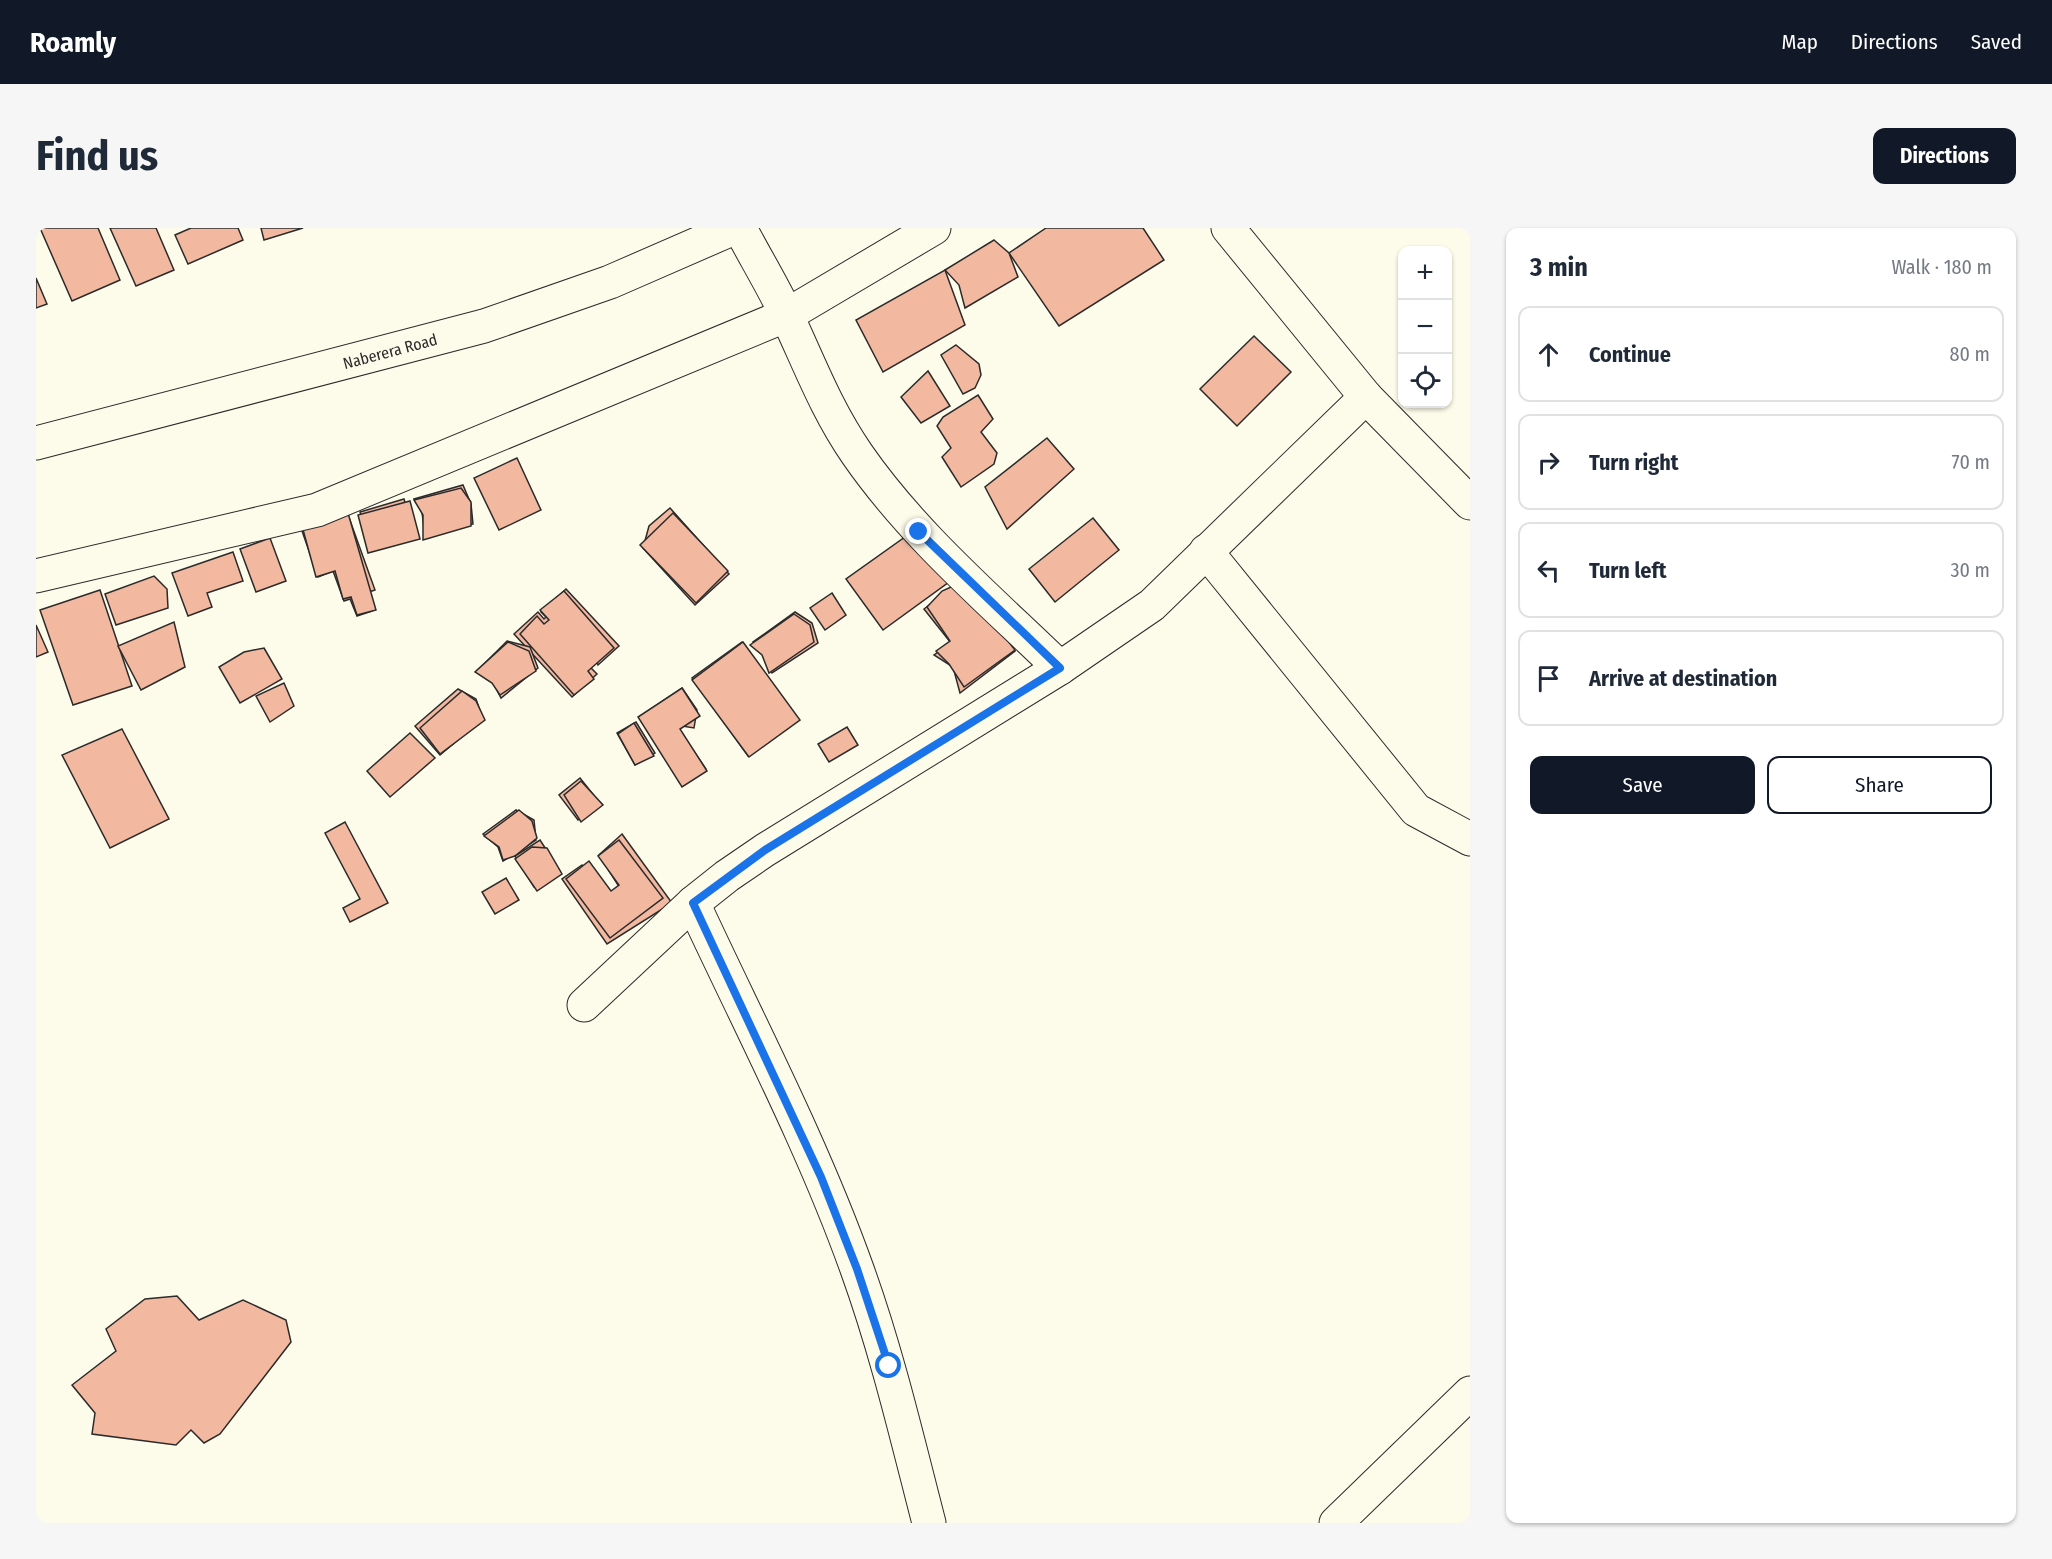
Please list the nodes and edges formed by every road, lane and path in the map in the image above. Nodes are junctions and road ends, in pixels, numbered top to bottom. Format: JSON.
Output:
{"nodes":[{"id":1,"x":734,"y":228,"type":"edge"},
{"id":2,"x":740,"y":228,"type":"edge"},
{"id":3,"x":934,"y":228,"type":"edge"},
{"id":4,"x":1228,"y":228,"type":"edge"},
{"id":5,"x":787,"y":315,"type":"junction"},
{"id":6,"x":1366,"y":397,"type":"junction"},
{"id":7,"x":36,"y":443,"type":"edge"},
{"id":8,"x":1470,"y":503,"type":"edge"},
{"id":9,"x":1206,"y":551,"type":"junction"},
{"id":10,"x":36,"y":576,"type":"edge"},
{"id":11,"x":1060,"y":668,"type":"junction"},
{"id":12,"x":1470,"y":839,"type":"edge"},
{"id":13,"x":693,"y":903,"type":"junction"},
{"id":14,"x":584,"y":1005,"type":"dead end"},
{"id":15,"x":1470,"y":1393,"type":"edge"},
{"id":16,"x":929,"y":1523,"type":"edge"},
{"id":17,"x":1336,"y":1523,"type":"edge"}],
"edges":[{"from":1,"to":7,"type":"street","name":"Naberera Road"},
{"from":2,"to":5,"type":"street"},
{"from":3,"to":5,"type":"street"},
{"from":4,"to":6,"type":"street"},
{"from":5,"to":10,"type":"street"},
{"from":5,"to":11,"type":"street"},
{"from":6,"to":8,"type":"street"},
{"from":6,"to":9,"type":"street"},
{"from":9,"to":11,"type":"street"},
{"from":9,"to":12,"type":"street"},
{"from":11,"to":13,"type":"street"},
{"from":13,"to":14,"type":"street"},
{"from":13,"to":16,"type":"street"},
{"from":15,"to":17,"type":"street"}]}
